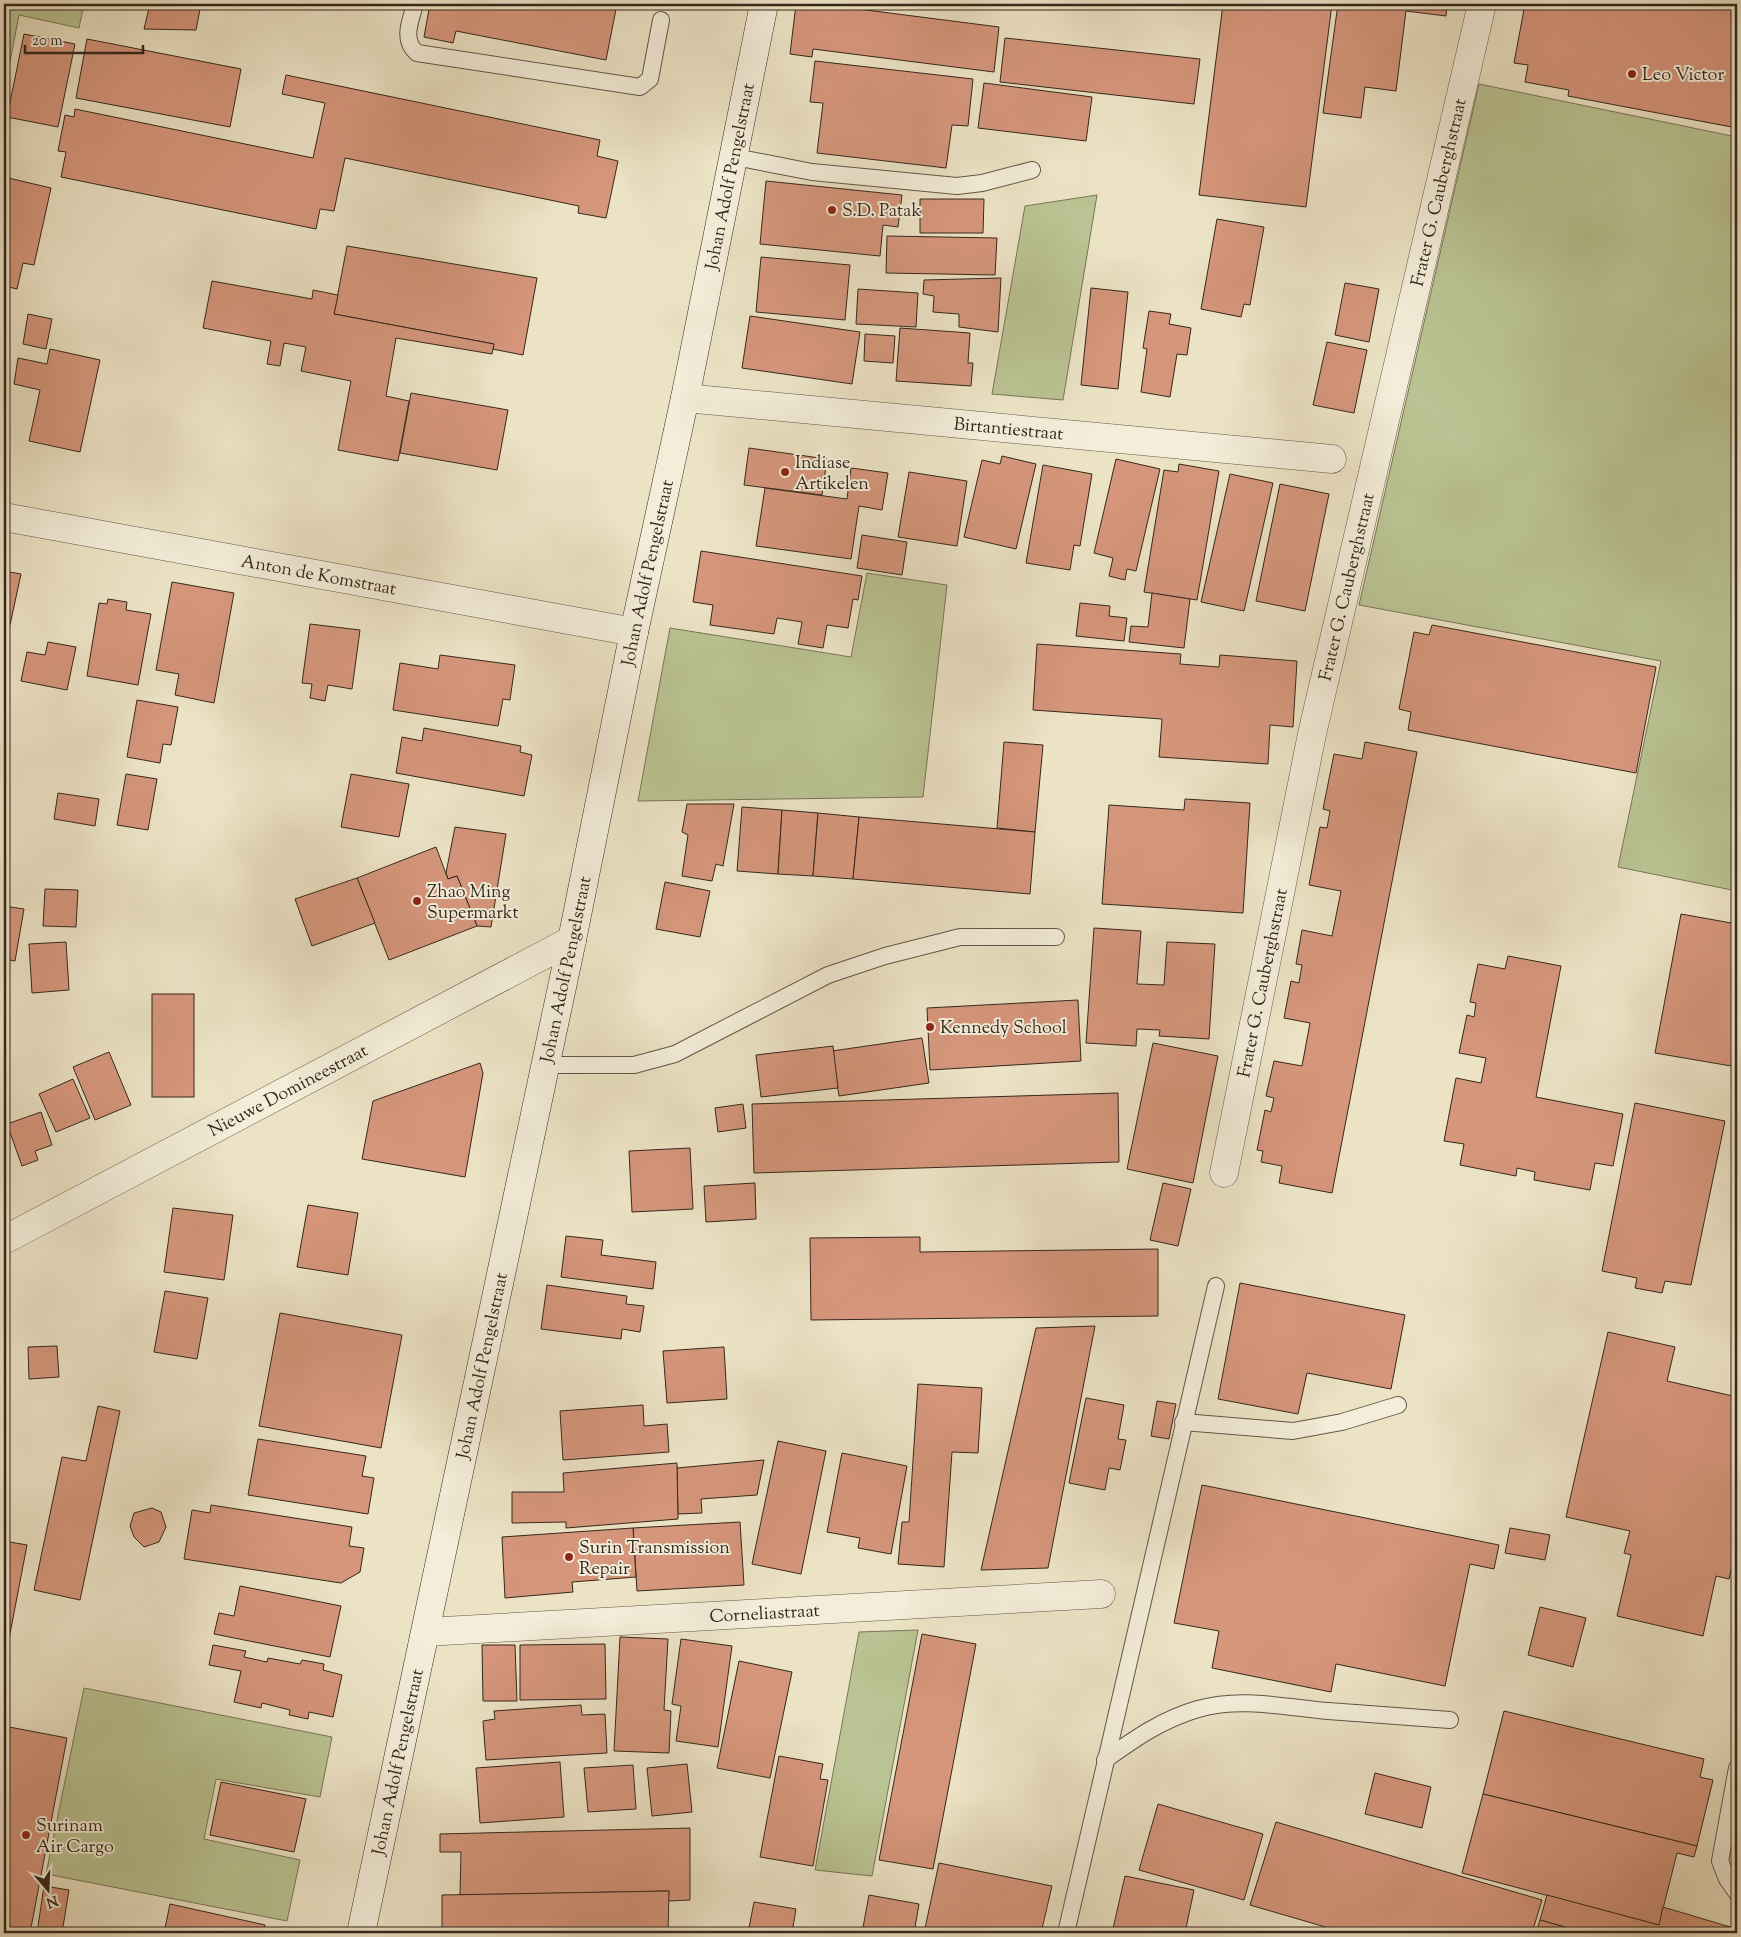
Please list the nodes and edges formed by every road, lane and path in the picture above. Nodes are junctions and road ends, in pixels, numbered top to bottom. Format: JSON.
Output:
{"nodes":[{"id":1,"x":415,"y":4,"type":"edge"},
{"id":2,"x":764,"y":4,"type":"edge"},
{"id":3,"x":1482,"y":4,"type":"edge"},
{"id":4,"x":661,"y":20,"type":"dead end"},
{"id":5,"x":735,"y":157,"type":"junction"},
{"id":6,"x":1032,"y":170,"type":"dead end"},
{"id":7,"x":685,"y":398,"type":"junction"},
{"id":8,"x":1332,"y":459,"type":"dead end"},
{"id":9,"x":4,"y":517,"type":"edge"},
{"id":10,"x":634,"y":632,"type":"junction"},
{"id":11,"x":1056,"y":937,"type":"dead end"},
{"id":12,"x":572,"y":940,"type":"junction"},
{"id":13,"x":546,"y":1065,"type":"junction"},
{"id":14,"x":1224,"y":1173,"type":"dead end"},
{"id":15,"x":4,"y":1240,"type":"edge"},
{"id":16,"x":1216,"y":1286,"type":"dead end"},
{"id":17,"x":1398,"y":1405,"type":"dead end"},
{"id":18,"x":1184,"y":1422,"type":"junction"},
{"id":19,"x":1101,"y":1594,"type":"dead end"},
{"id":20,"x":426,"y":1632,"type":"junction"},
{"id":21,"x":1450,"y":1720,"type":"dead end"},
{"id":22,"x":1105,"y":1760,"type":"junction"},
{"id":23,"x":1737,"y":1768,"type":"edge"},
{"id":24,"x":1737,"y":1893,"type":"edge"},
{"id":25,"x":361,"y":1933,"type":"edge"},
{"id":26,"x":1066,"y":1933,"type":"edge"}],
"edges":[{"from":1,"to":4,"type":"lane"},
{"from":2,"to":5,"type":"street","name":"Johan Adolf Pengelstraat"},
{"from":3,"to":14,"type":"street","name":"Frater G. Cauberghstraat"},
{"from":5,"to":6,"type":"lane"},
{"from":5,"to":7,"type":"street","name":"Johan Adolf Pengelstraat"},
{"from":7,"to":8,"type":"street","name":"Birtantiestraat"},
{"from":7,"to":10,"type":"street","name":"Johan Adolf Pengelstraat"},
{"from":9,"to":10,"type":"street","name":"Anton de Komstraat"},
{"from":10,"to":12,"type":"street","name":"Johan Adolf Pengelstraat"},
{"from":11,"to":13,"type":"lane"},
{"from":12,"to":13,"type":"street","name":"Johan Adolf Pengelstraat"},
{"from":12,"to":15,"type":"street","name":"Nieuwe Domineestraat"},
{"from":13,"to":20,"type":"street","name":"Johan Adolf Pengelstraat"},
{"from":16,"to":18,"type":"lane"},
{"from":17,"to":18,"type":"lane"},
{"from":18,"to":22,"type":"lane"},
{"from":19,"to":20,"type":"street","name":"Corneliastraat"},
{"from":20,"to":25,"type":"street","name":"Johan Adolf Pengelstraat"},
{"from":21,"to":22,"type":"lane"},
{"from":22,"to":26,"type":"lane"},
{"from":23,"to":24,"type":"lane"}]}
